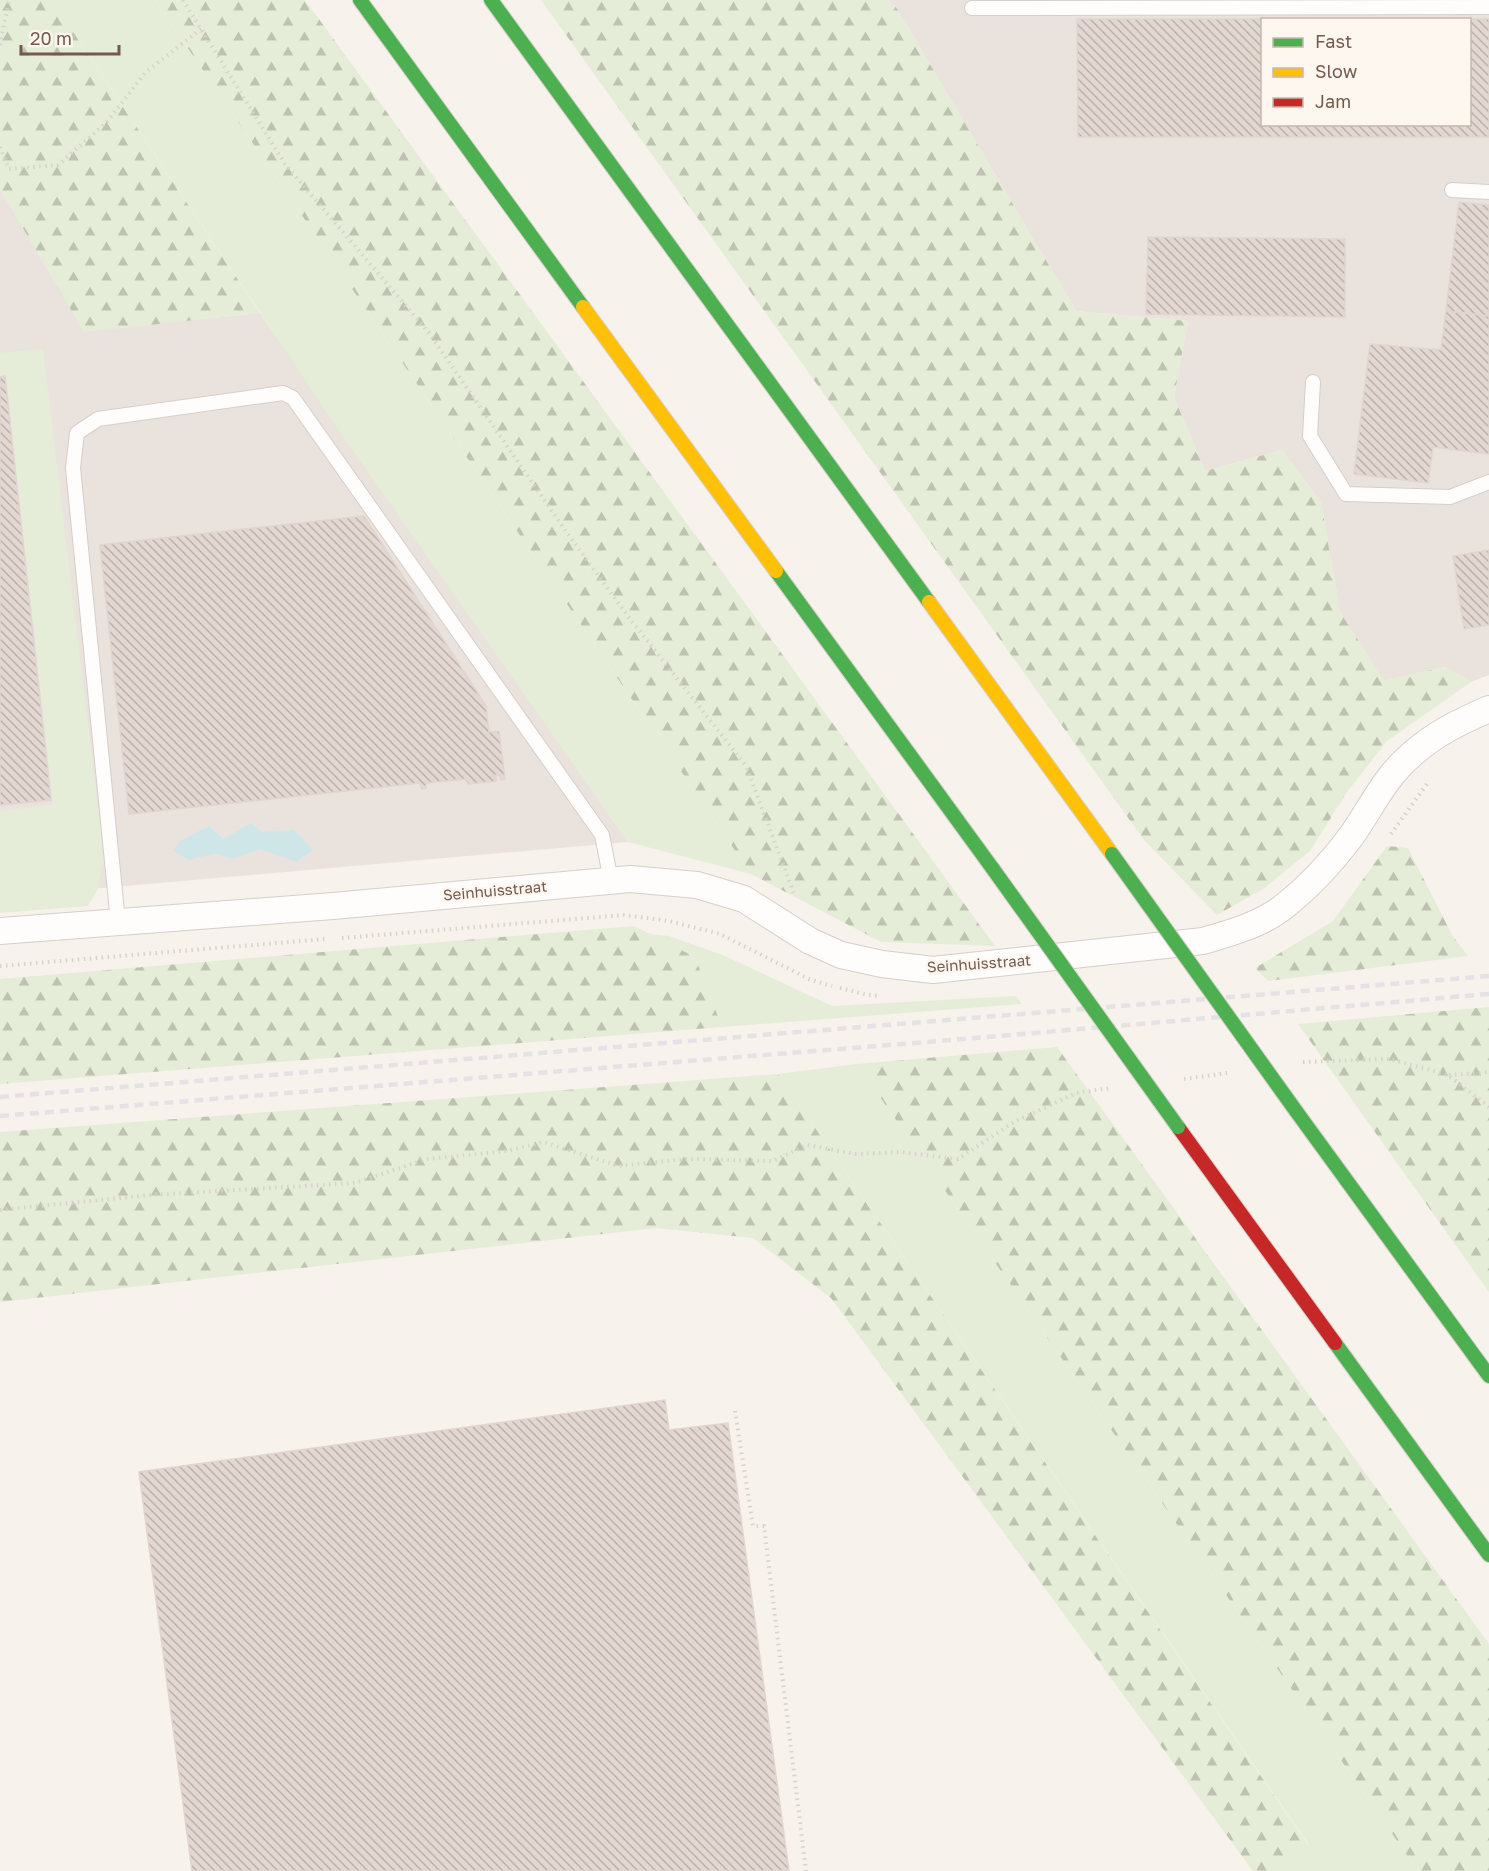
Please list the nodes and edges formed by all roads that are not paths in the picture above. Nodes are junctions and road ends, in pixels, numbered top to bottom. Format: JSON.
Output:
{"nodes":[{"id":1,"x":360,"y":0,"type":"edge"},
{"id":2,"x":491,"y":0,"type":"edge"},
{"id":3,"x":1489,"y":7,"type":"edge"},
{"id":4,"x":972,"y":8,"type":"dead end"},
{"id":5,"x":1452,"y":190,"type":"dead end"},
{"id":6,"x":1489,"y":192,"type":"edge"},
{"id":7,"x":1313,"y":382,"type":"dead end"},
{"id":8,"x":1489,"y":482,"type":"edge"},
{"id":9,"x":1489,"y":709,"type":"edge"},
{"id":10,"x":611,"y":881,"type":"junction"},
{"id":11,"x":118,"y":922,"type":"junction"},
{"id":12,"x":0,"y":931,"type":"edge"},
{"id":13,"x":1489,"y":1376,"type":"edge"},
{"id":14,"x":1489,"y":1555,"type":"edge"}],
"edges":[{"from":1,"to":14,"type":"highway","bridge":true},
{"from":2,"to":13,"type":"highway","bridge":true},
{"from":3,"to":4,"type":"lane"},
{"from":5,"to":6,"type":"lane"},
{"from":7,"to":8,"type":"lane"},
{"from":9,"to":10,"type":"street","name":"Seinhuisstraat"},
{"from":10,"to":11,"type":"street","name":"Seinhuisstraat"},
{"from":10,"to":11,"type":"lane"},
{"from":11,"to":12,"type":"street","name":"Seinhuisstraat"}]}
